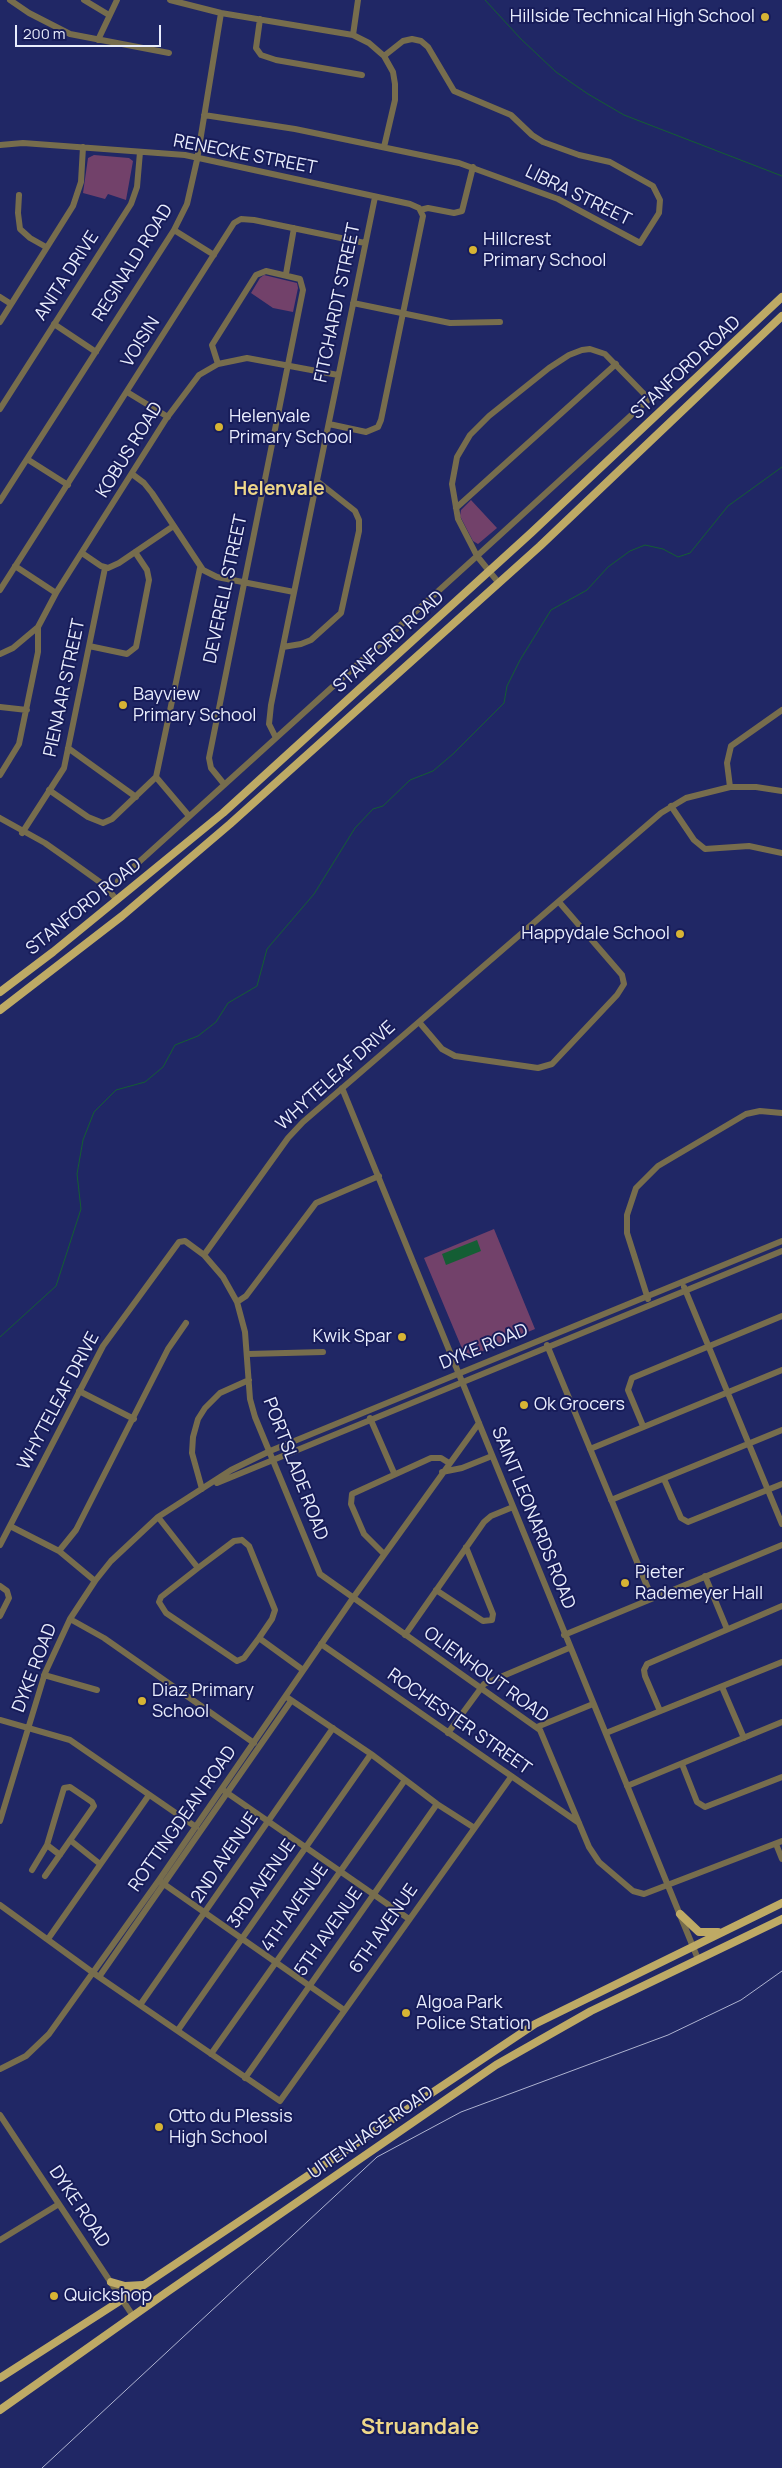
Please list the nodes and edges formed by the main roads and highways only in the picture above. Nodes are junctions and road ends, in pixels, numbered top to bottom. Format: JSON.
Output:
{"nodes":[{"id":1,"x":782,"y":297,"type":"edge"},
{"id":2,"x":782,"y":316,"type":"edge"},
{"id":3,"x":0,"y":992,"type":"edge"},
{"id":4,"x":0,"y":1010,"type":"edge"},
{"id":5,"x":782,"y":1903,"type":"edge"},
{"id":6,"x":680,"y":1914,"type":"road end"},
{"id":7,"x":782,"y":1920,"type":"edge"},
{"id":8,"x":721,"y":1932,"type":"junction"},
{"id":9,"x":111,"y":2282,"type":"road end"},
{"id":10,"x":145,"y":2284,"type":"junction"},
{"id":11,"x":0,"y":2378,"type":"edge"},
{"id":12,"x":0,"y":2410,"type":"edge"}],
"edges":[{"from":1,"to":3,"type":"main road","name":"STANFORD ROAD"},
{"from":2,"to":4,"type":"main road","name":"STANFORD ROAD"},
{"from":5,"to":8,"type":"main road","name":"UITENHAGE ROAD"},
{"from":6,"to":8,"type":"main road"},
{"from":7,"to":12,"type":"main road","name":"UITENHAGE ROAD"},
{"from":8,"to":10,"type":"main road","name":"UITENHAGE ROAD"},
{"from":9,"to":10,"type":"main road"},
{"from":10,"to":11,"type":"main road","name":"UITENHAGE ROAD"}]}
